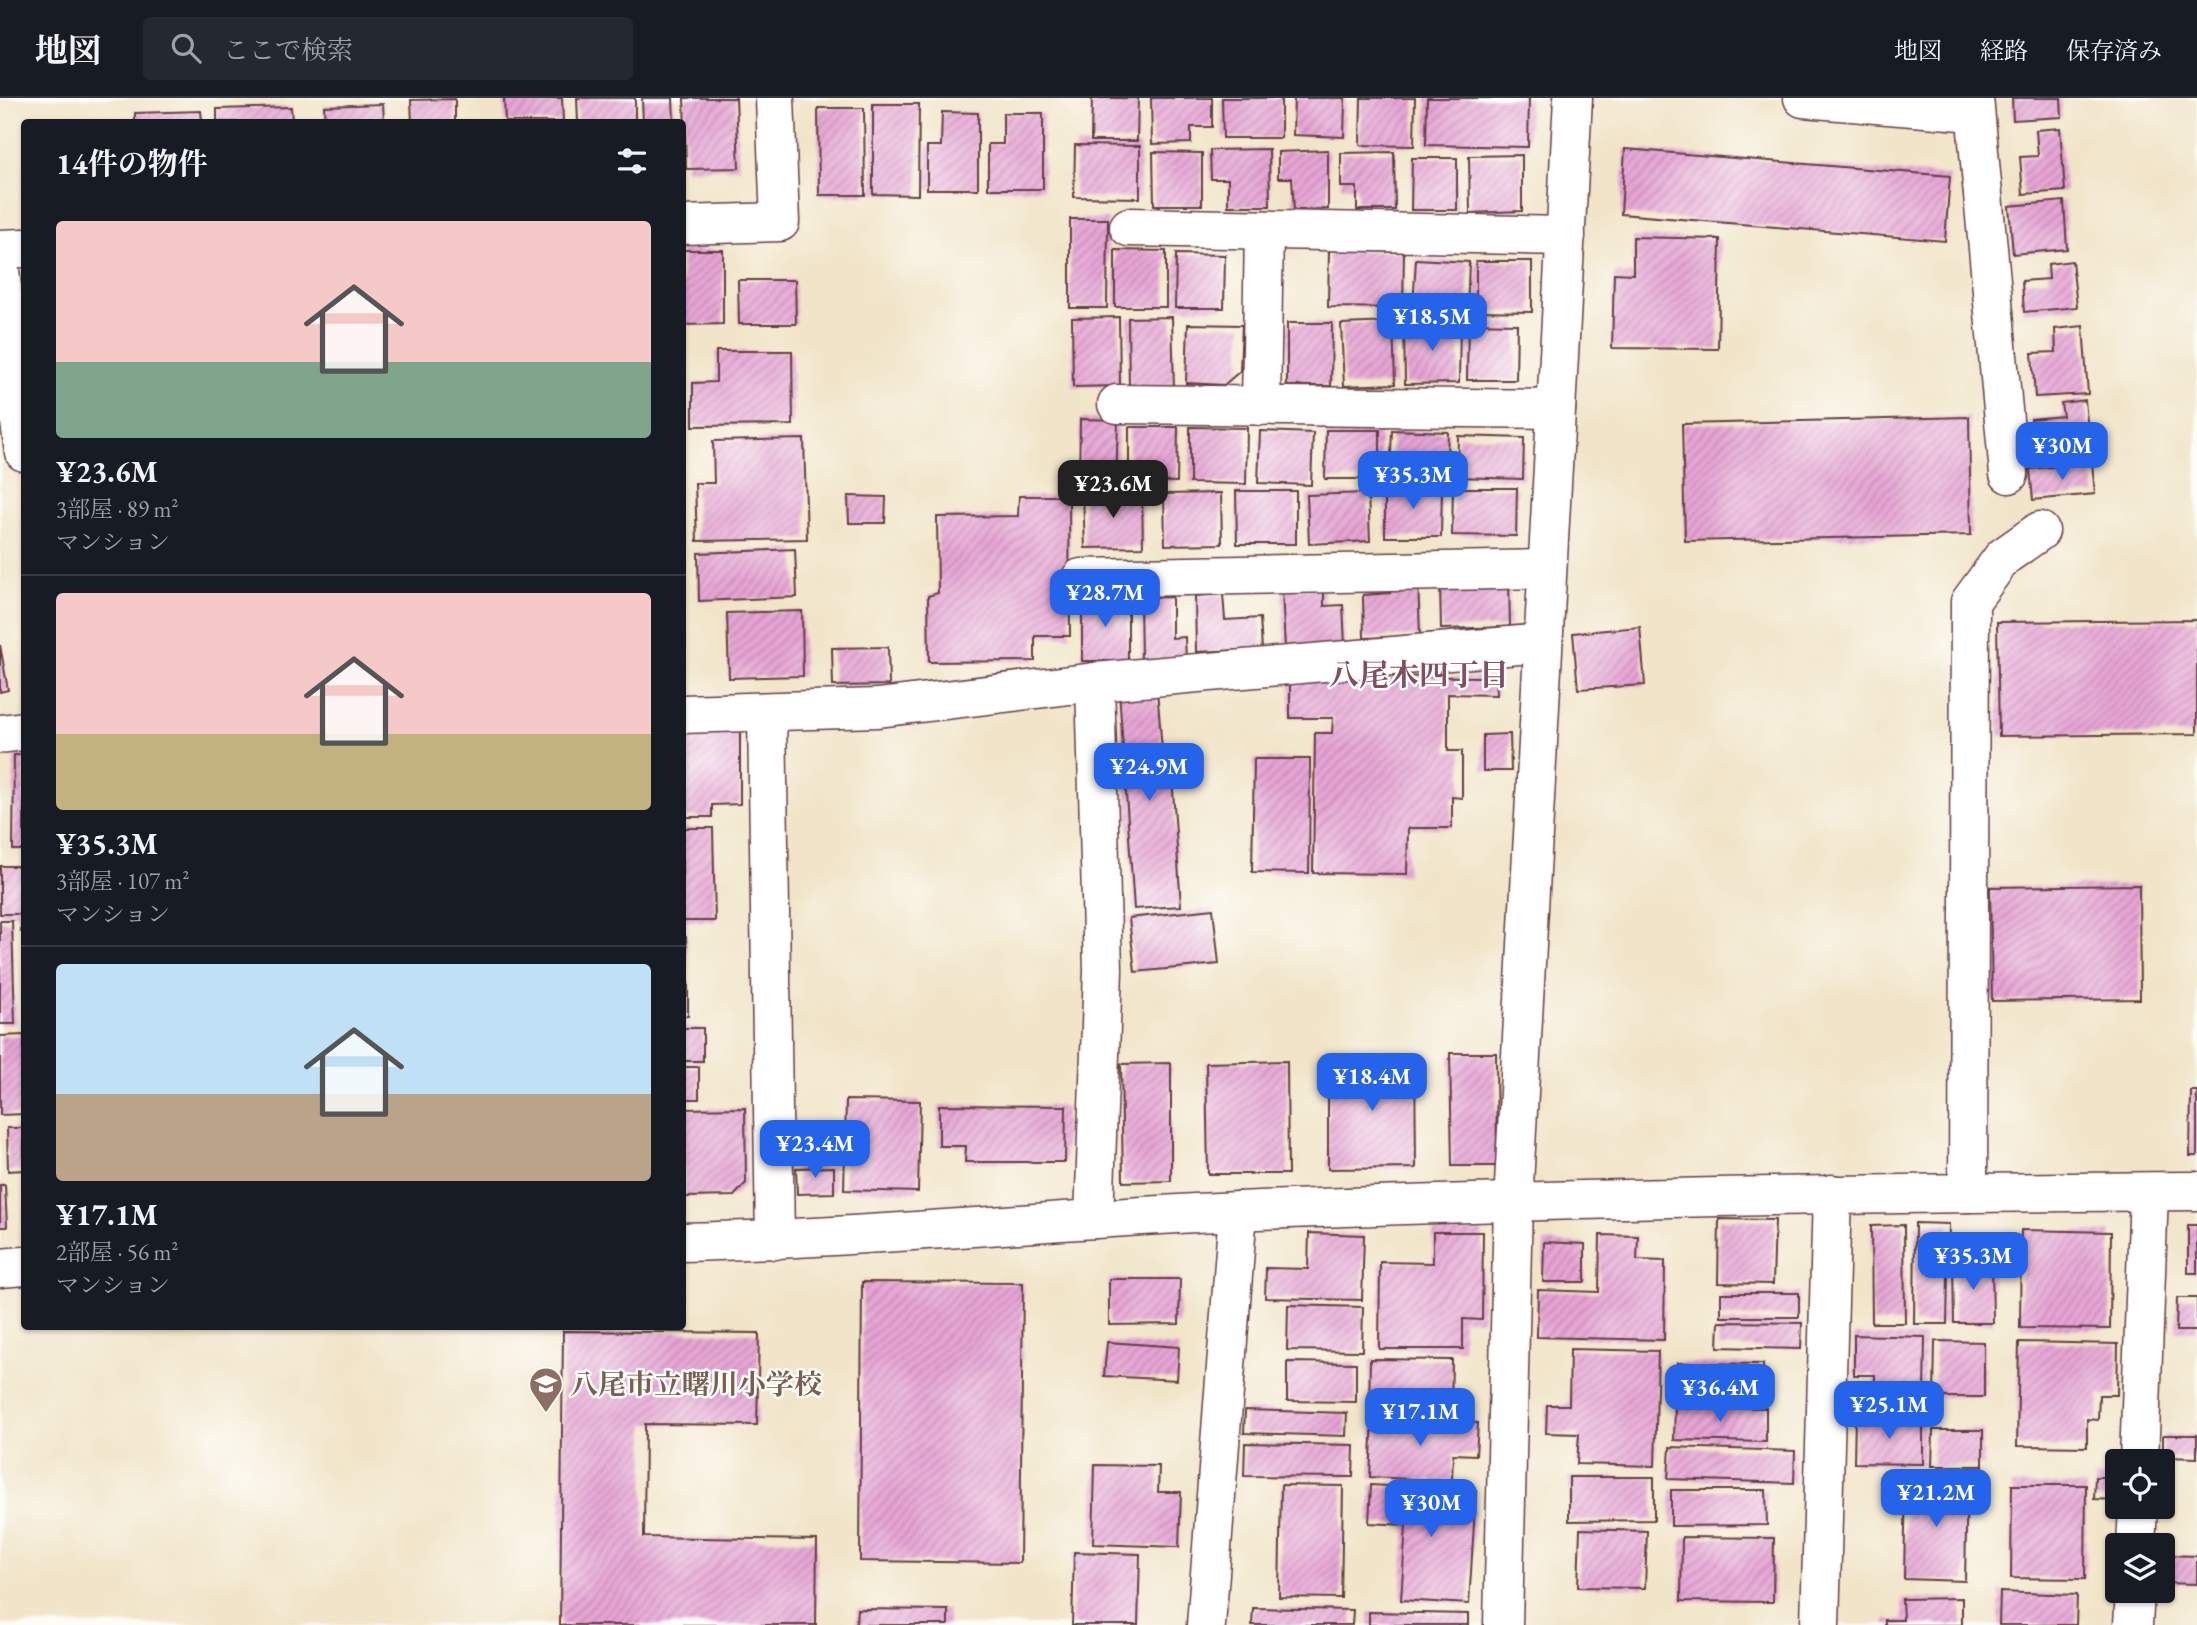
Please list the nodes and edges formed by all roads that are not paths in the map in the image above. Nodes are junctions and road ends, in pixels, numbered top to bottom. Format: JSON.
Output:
{"nodes":[{"id":1,"x":775,"y":98,"type":"edge"},
{"id":2,"x":1573,"y":98,"type":"edge"},
{"id":3,"x":1803,"y":98,"type":"edge"},
{"id":4,"x":1974,"y":105,"type":"edge"},
{"id":5,"x":686,"y":225,"type":"edge"},
{"id":6,"x":1129,"y":227,"type":"dead end"},
{"id":7,"x":1264,"y":230,"type":"junction"},
{"id":8,"x":1566,"y":236,"type":"junction"},
{"id":9,"x":21,"y":248,"type":"edge"},
{"id":10,"x":0,"y":249,"type":"edge"},
{"id":11,"x":0,"y":271,"type":"edge"},
{"id":12,"x":1117,"y":404,"type":"dead end"},
{"id":13,"x":1261,"y":406,"type":"junction"},
{"id":14,"x":1556,"y":409,"type":"junction"},
{"id":15,"x":21,"y":429,"type":"edge"},
{"id":16,"x":2009,"y":474,"type":"dead end"},
{"id":17,"x":2040,"y":531,"type":"dead end"},
{"id":18,"x":1547,"y":569,"type":"junction"},
{"id":19,"x":1081,"y":578,"type":"dead end"},
{"id":20,"x":1542,"y":643,"type":"junction"},
{"id":21,"x":1095,"y":682,"type":"junction"},
{"id":22,"x":767,"y":713,"type":"junction"},
{"id":23,"x":686,"y":714,"type":"edge"},
{"id":24,"x":21,"y":731,"type":"edge"},
{"id":25,"x":0,"y":734,"type":"edge"},
{"id":26,"x":2197,"y":1191,"type":"edge"},
{"id":27,"x":2149,"y":1192,"type":"junction"},
{"id":28,"x":1968,"y":1193,"type":"junction"},
{"id":29,"x":1832,"y":1194,"type":"junction"},
{"id":30,"x":1513,"y":1203,"type":"junction"},
{"id":31,"x":1238,"y":1211,"type":"junction"},
{"id":32,"x":1094,"y":1219,"type":"junction"},
{"id":33,"x":775,"y":1240,"type":"junction"},
{"id":34,"x":686,"y":1242,"type":"edge"},
{"id":35,"x":21,"y":1266,"type":"edge"},
{"id":36,"x":0,"y":1268,"type":"edge"},
{"id":37,"x":2139,"y":1449,"type":"edge"},
{"id":38,"x":2134,"y":1603,"type":"edge"},
{"id":39,"x":1206,"y":1625,"type":"edge"},
{"id":40,"x":1503,"y":1625,"type":"edge"},
{"id":41,"x":1820,"y":1625,"type":"edge"},
{"id":42,"x":2133,"y":1625,"type":"edge"}],
"edges":[{"from":1,"to":5,"type":"street"},
{"from":2,"to":8,"type":"street"},
{"from":3,"to":4,"type":"street"},
{"from":4,"to":16,"type":"street"},
{"from":6,"to":7,"type":"street"},
{"from":7,"to":8,"type":"street"},
{"from":7,"to":13,"type":"street"},
{"from":8,"to":14,"type":"street"},
{"from":9,"to":10,"type":"street"},
{"from":11,"to":15,"type":"street"},
{"from":12,"to":13,"type":"street"},
{"from":13,"to":14,"type":"street"},
{"from":14,"to":18,"type":"street"},
{"from":17,"to":28,"type":"street"},
{"from":18,"to":19,"type":"street"},
{"from":18,"to":20,"type":"street"},
{"from":20,"to":21,"type":"street"},
{"from":20,"to":30,"type":"street"},
{"from":21,"to":22,"type":"street"},
{"from":21,"to":32,"type":"street"},
{"from":22,"to":23,"type":"street"},
{"from":22,"to":33,"type":"street"},
{"from":24,"to":25,"type":"street"},
{"from":26,"to":27,"type":"street"},
{"from":27,"to":28,"type":"street"},
{"from":27,"to":37,"type":"street"},
{"from":28,"to":29,"type":"street"},
{"from":29,"to":30,"type":"street"},
{"from":29,"to":41,"type":"street"},
{"from":30,"to":31,"type":"street"},
{"from":30,"to":40,"type":"street"},
{"from":31,"to":32,"type":"street"},
{"from":31,"to":39,"type":"street"},
{"from":32,"to":33,"type":"street"},
{"from":33,"to":34,"type":"street"},
{"from":35,"to":36,"type":"street"},
{"from":38,"to":42,"type":"street"}]}
